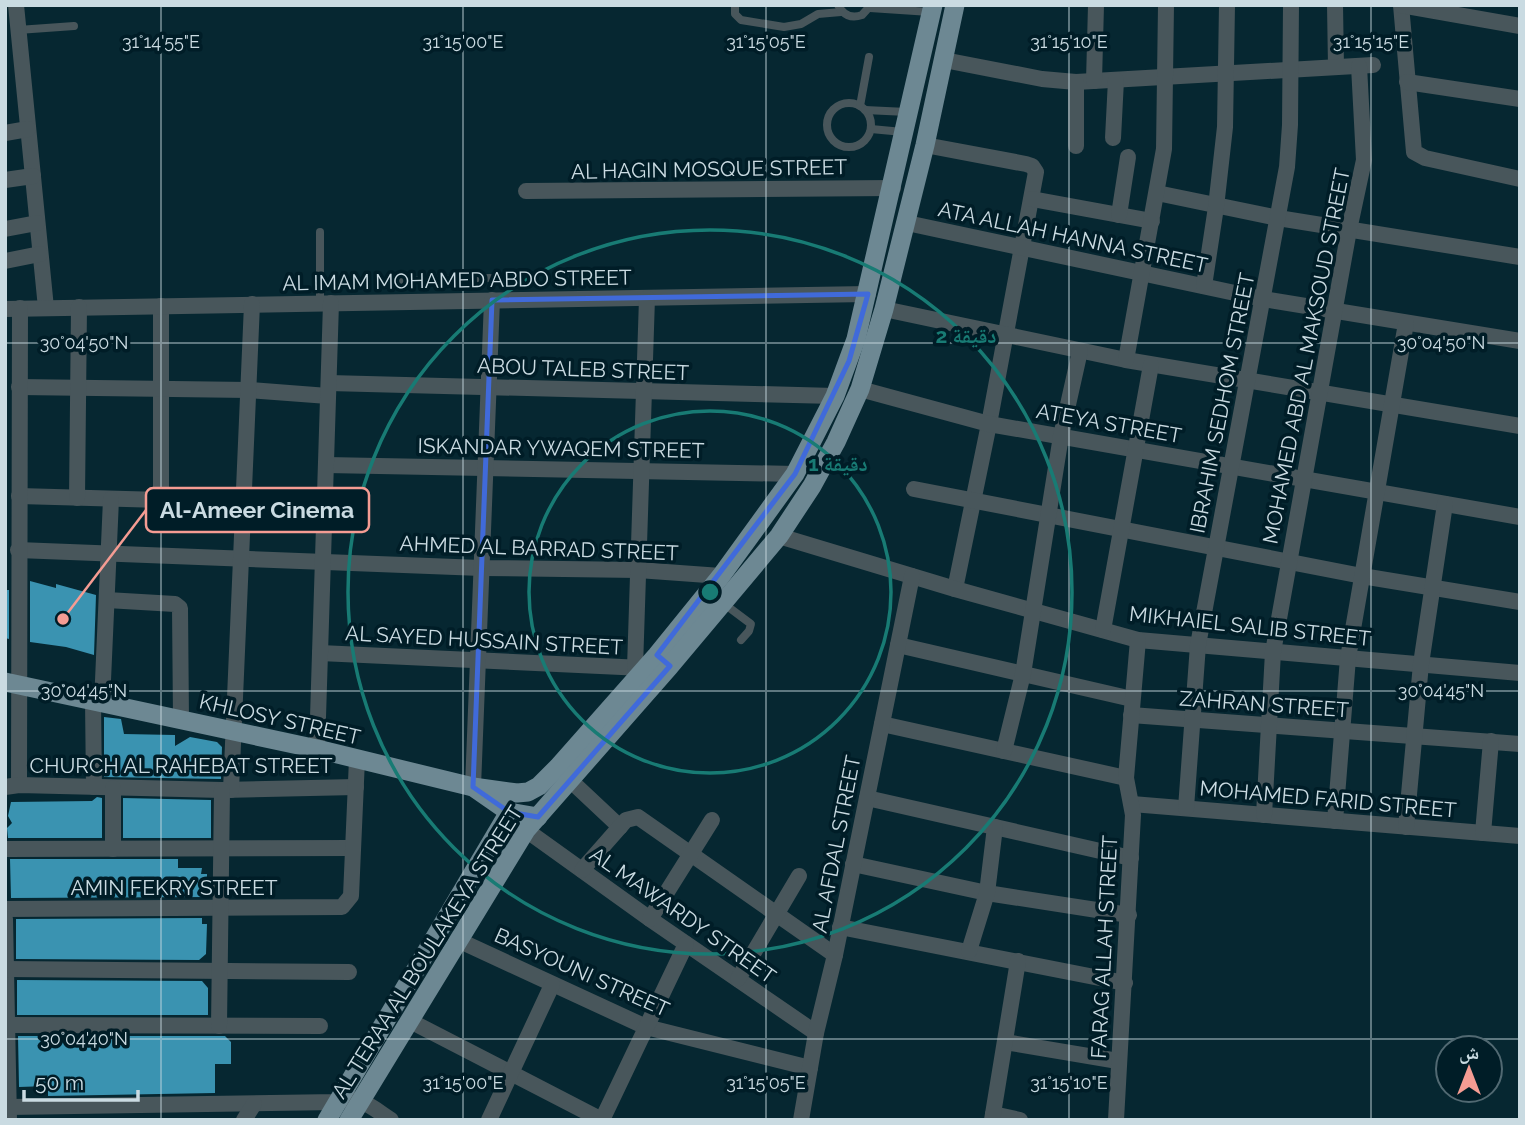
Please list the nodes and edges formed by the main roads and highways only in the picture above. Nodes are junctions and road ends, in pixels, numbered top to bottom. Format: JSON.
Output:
{"nodes":[{"id":1,"x":933,"y":9,"type":"edge"},
{"id":2,"x":954,"y":11,"type":"edge"},
{"id":3,"x":652,"y":664,"type":"junction"},
{"id":4,"x":12,"y":683,"type":"edge"},
{"id":5,"x":473,"y":787,"type":"junction"},
{"id":6,"x":509,"y":812,"type":"junction"},
{"id":7,"x":532,"y":824,"type":"junction"},
{"id":8,"x":327,"y":1120,"type":"edge"},
{"id":9,"x":349,"y":1120,"type":"edge"}],
"edges":[{"from":1,"to":2,"type":"main road"},
{"from":1,"to":3,"type":"main road","name":"AL TERAA AL BOULAKEYA STREET"},
{"from":2,"to":3,"type":"main road","name":"AL TERAA AL BOULAKEYA STREET"},
{"from":3,"to":5,"type":"main road","name":"AL TERAA AL BOULAKEYA STREET"},
{"from":3,"to":7,"type":"main road","name":"AL TERAA AL BOULAKEYA STREET"},
{"from":4,"to":5,"type":"main road","name":"KHLOSY STREET"},
{"from":5,"to":6,"type":"main road","name":"KHLOSY STREET"},
{"from":6,"to":7,"type":"main road","name":"KHLOSY STREET"},
{"from":6,"to":8,"type":"main road","name":"AL TERAA AL BOULAKEYA STREET"},
{"from":7,"to":9,"type":"main road","name":"AL TERAA AL BOULAKEYA STREET"}]}
